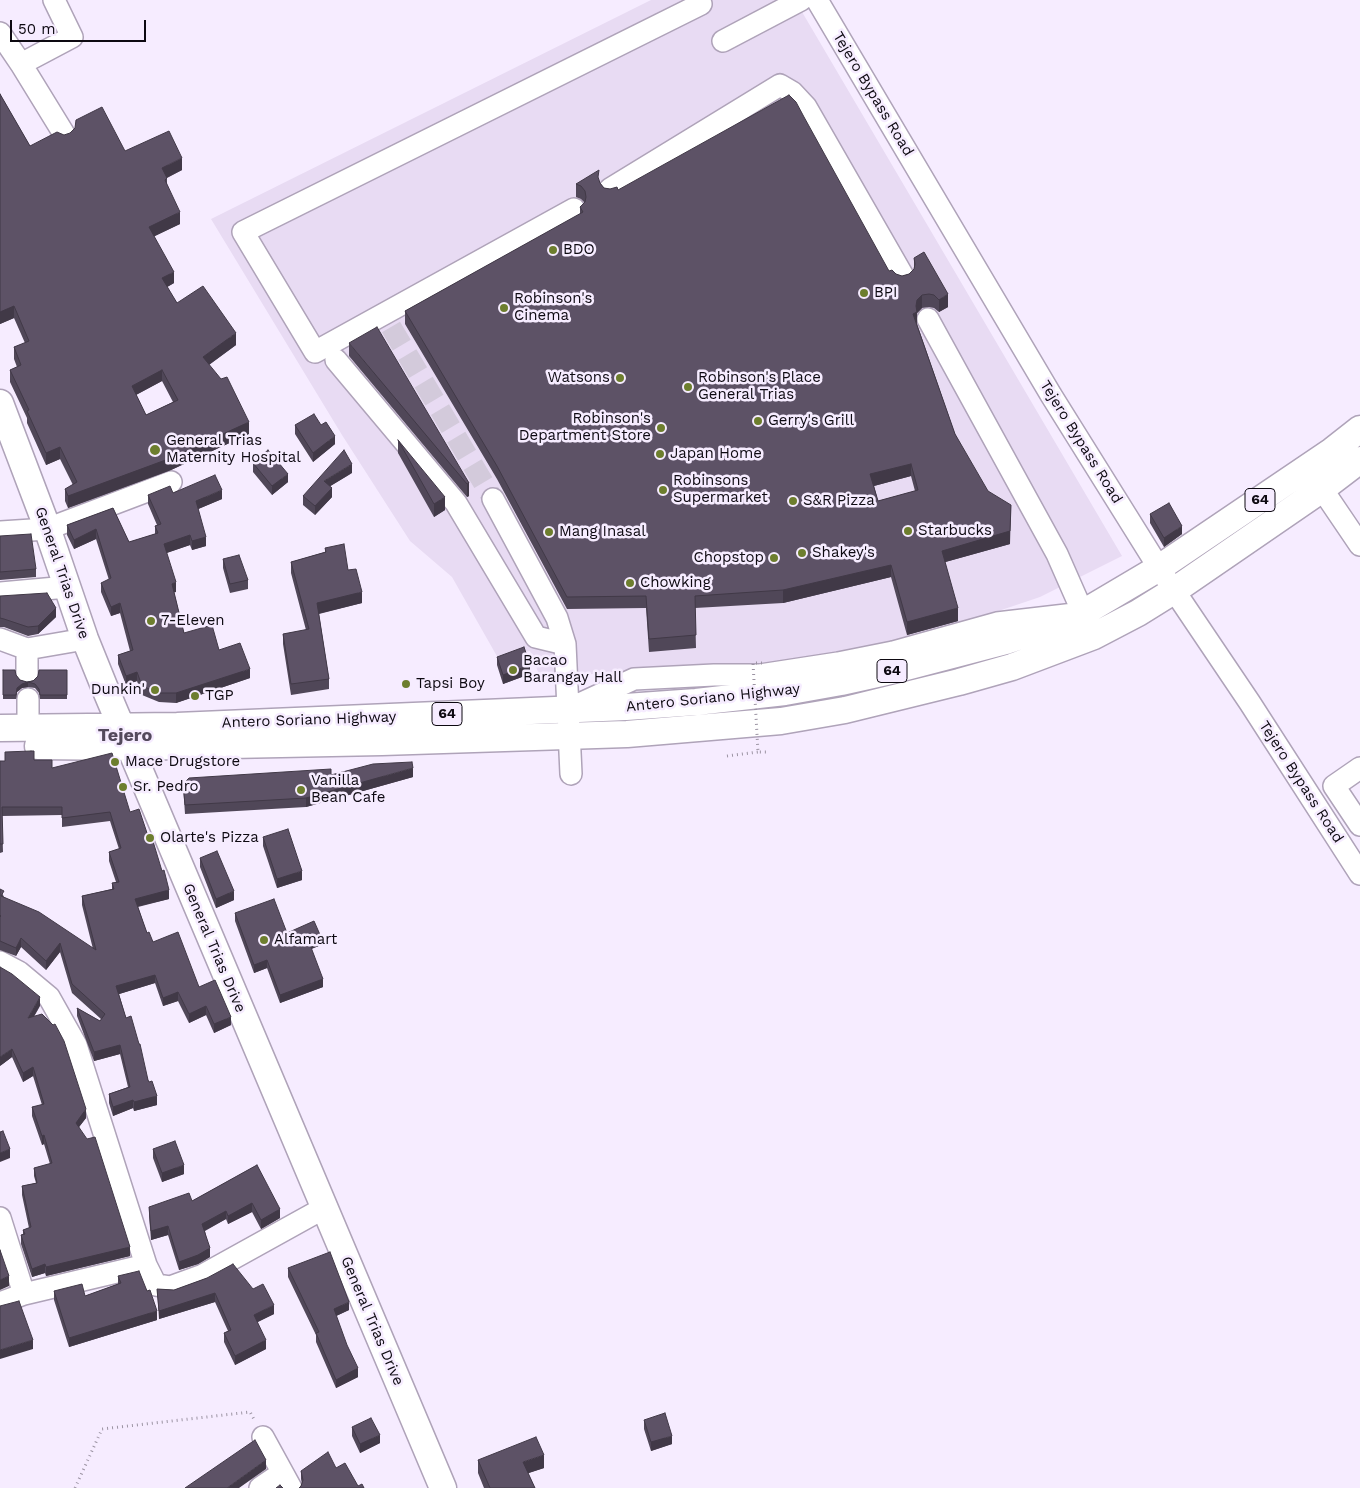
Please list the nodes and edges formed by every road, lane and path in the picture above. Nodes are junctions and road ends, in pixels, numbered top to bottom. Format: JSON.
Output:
{"nodes":[{"id":1,"x":54,"y":0,"type":"edge"},
{"id":2,"x":801,"y":0,"type":"edge"},
{"id":3,"x":817,"y":0,"type":"edge"},
{"id":4,"x":701,"y":4,"type":"dead end"},
{"id":5,"x":0,"y":33,"type":"edge"},
{"id":6,"x":723,"y":42,"type":"dead end"},
{"id":7,"x":21,"y":64,"type":"junction"},
{"id":8,"x":64,"y":134,"type":"edge"},
{"id":9,"x":610,"y":189,"type":"edge"},
{"id":10,"x":574,"y":209,"type":"dead end"},
{"id":11,"x":904,"y":276,"type":"edge"},
{"id":12,"x":928,"y":318,"type":"dead end"},
{"id":13,"x":336,"y":360,"type":"dead end"},
{"id":14,"x":0,"y":403,"type":"edge"},
{"id":15,"x":1360,"y":429,"type":"edge"},
{"id":16,"x":1360,"y":460,"type":"edge"},
{"id":17,"x":171,"y":482,"type":"dead end"},
{"id":18,"x":1327,"y":485,"type":"junction"},
{"id":19,"x":493,"y":499,"type":"tunnel mouth"},
{"id":20,"x":1360,"y":521,"type":"edge"},
{"id":21,"x":47,"y":528,"type":"junction"},
{"id":22,"x":0,"y":532,"type":"edge"},
{"id":23,"x":1360,"y":545,"type":"edge"},
{"id":24,"x":1159,"y":568,"type":"junction"},
{"id":25,"x":67,"y":587,"type":"junction"},
{"id":26,"x":1175,"y":590,"type":"junction"},
{"id":27,"x":0,"y":593,"type":"edge"},
{"id":28,"x":1082,"y":612,"type":"junction"},
{"id":29,"x":0,"y":639,"type":"edge"},
{"id":30,"x":85,"y":639,"type":"junction"},
{"id":31,"x":565,"y":644,"type":"junction"},
{"id":32,"x":27,"y":649,"type":"junction"},
{"id":33,"x":762,"y":663,"type":"dead end"},
{"id":34,"x":27,"y":674,"type":"dead end"},
{"id":35,"x":28,"y":699,"type":"dead end"},
{"id":36,"x":568,"y":710,"type":"junction"},
{"id":37,"x":0,"y":728,"type":"edge"},
{"id":38,"x":28,"y":728,"type":"junction"},
{"id":39,"x":125,"y":737,"type":"junction"},
{"id":40,"x":570,"y":737,"type":"junction"},
{"id":41,"x":0,"y":746,"type":"edge"},
{"id":42,"x":757,"y":752,"type":"junction"},
{"id":43,"x":766,"y":752,"type":"dead end"},
{"id":44,"x":727,"y":756,"type":"dead end"},
{"id":45,"x":1360,"y":768,"type":"edge"},
{"id":46,"x":571,"y":774,"type":"dead end"},
{"id":47,"x":1360,"y":825,"type":"edge"},
{"id":48,"x":1360,"y":874,"type":"edge"},
{"id":49,"x":0,"y":962,"type":"edge"},
{"id":50,"x":324,"y":1208,"type":"junction"},
{"id":51,"x":1,"y":1223,"type":"edge"},
{"id":52,"x":146,"y":1266,"type":"junction"},
{"id":53,"x":24,"y":1294,"type":"junction"},
{"id":54,"x":0,"y":1303,"type":"edge"},
{"id":55,"x":263,"y":1437,"type":"joint"},
{"id":56,"x":286,"y":1480,"type":"edge"},
{"id":57,"x":75,"y":1488,"type":"edge"},
{"id":58,"x":260,"y":1488,"type":"edge"},
{"id":59,"x":443,"y":1488,"type":"edge"}],
"edges":[{"from":1,"to":7,"type":"street"},
{"from":2,"to":6,"type":"street"},
{"from":3,"to":24,"type":"street","name":"Tejero Bypass Road"},
{"from":4,"to":10,"type":"street"},
{"from":5,"to":7,"type":"street"},
{"from":7,"to":8,"type":"street"},
{"from":9,"to":11,"type":"street"},
{"from":12,"to":28,"type":"street"},
{"from":13,"to":31,"type":"street"},
{"from":14,"to":21,"type":"main road","name":"General Trias Drive"},
{"from":15,"to":24,"type":"main road","name":"Antero Soriano Highway","number":"64"},
{"from":16,"to":18,"type":"main road","name":"Antero Soriano Highway","number":"64"},
{"from":17,"to":21,"type":"street"},
{"from":18,"to":20,"type":"street"},
{"from":18,"to":23,"type":"street"},
{"from":18,"to":26,"type":"main road","name":"Antero Soriano Highway","number":"64"},
{"from":19,"to":31,"type":"street"},
{"from":21,"to":22,"type":"street"},
{"from":21,"to":25,"type":"main road","name":"General Trias Drive"},
{"from":24,"to":26,"type":"street","name":"Tejero Bypass Road"},
{"from":24,"to":28,"type":"main road","name":"Antero Soriano Highway","number":"64"},
{"from":25,"to":27,"type":"street"},
{"from":25,"to":30,"type":"main road","name":"General Trias Drive"},
{"from":26,"to":40,"type":"main road","name":"Antero Soriano Highway","number":"64"},
{"from":26,"to":48,"type":"street","name":"Tejero Bypass Road"},
{"from":28,"to":36,"type":"main road","name":"Antero Soriano Highway","number":"64"},
{"from":29,"to":32,"type":"street"},
{"from":30,"to":32,"type":"street"},
{"from":30,"to":39,"type":"main road","name":"General Trias Drive"},
{"from":31,"to":36,"type":"street"},
{"from":32,"to":34,"type":"street"},
{"from":33,"to":42,"type":"path","bridge":true},
{"from":35,"to":38,"type":"street"},
{"from":36,"to":39,"type":"main road","name":"Antero Soriano Highway","number":"64"},
{"from":36,"to":40,"type":"street"},
{"from":37,"to":38,"type":"main road","name":"Antero Soriano Highway","number":"64"},
{"from":38,"to":39,"type":"main road","name":"Antero Soriano Highway","number":"64"},
{"from":39,"to":40,"type":"main road","name":"Antero Soriano Highway","number":"64"},
{"from":39,"to":41,"type":"main road","name":"Antero Soriano Highway","number":"64"},
{"from":39,"to":50,"type":"main road","name":"General Trias Drive"},
{"from":40,"to":46,"type":"street"},
{"from":42,"to":43,"type":"path","bridge":true},
{"from":42,"to":44,"type":"path"},
{"from":45,"to":47,"type":"street"},
{"from":49,"to":52,"type":"street"},
{"from":50,"to":52,"type":"street"},
{"from":50,"to":59,"type":"main road","name":"General Trias Drive"},
{"from":51,"to":53,"type":"street"},
{"from":52,"to":53,"type":"street"},
{"from":53,"to":54,"type":"street"},
{"from":55,"to":56,"type":"street"},
{"from":55,"to":57,"type":"path"},
{"from":56,"to":58,"type":"street"}]}
